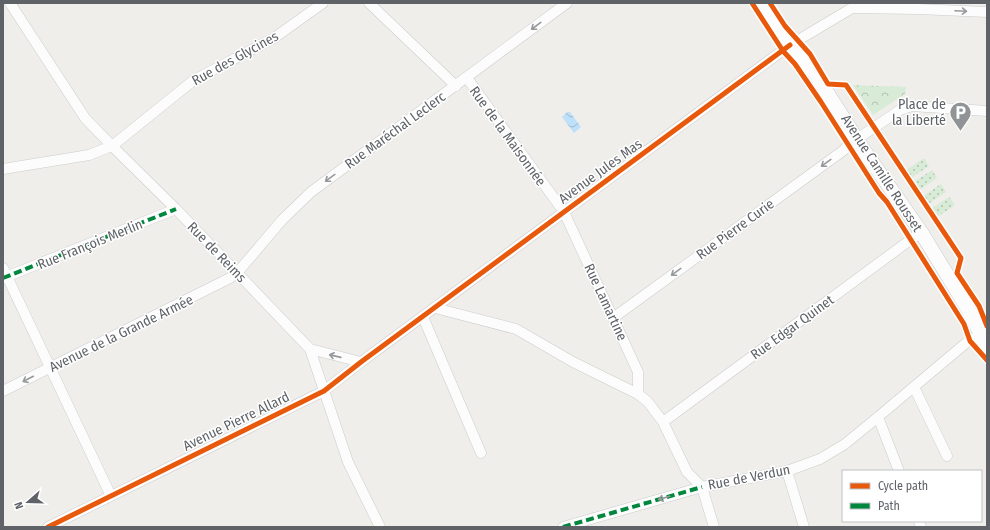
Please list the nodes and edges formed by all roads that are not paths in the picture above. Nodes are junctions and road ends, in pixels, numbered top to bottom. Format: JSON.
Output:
{"nodes":[{"id":1,"x":10,"y":3,"type":"edge"},
{"id":2,"x":323,"y":3,"type":"edge"},
{"id":3,"x":369,"y":3,"type":"edge"},
{"id":4,"x":567,"y":3,"type":"edge"},
{"id":5,"x":760,"y":3,"type":"edge"},
{"id":6,"x":853,"y":5,"type":"edge"},
{"id":7,"x":916,"y":6,"type":"edge"},
{"id":8,"x":987,"y":12,"type":"edge"},
{"id":9,"x":790,"y":45,"type":"junction"},
{"id":10,"x":467,"y":78,"type":"junction"},
{"id":11,"x":456,"y":86,"type":"junction"},
{"id":12,"x":987,"y":111,"type":"edge"},
{"id":13,"x":857,"y":139,"type":"junction"},
{"id":14,"x":112,"y":146,"type":"junction"},
{"id":15,"x":3,"y":169,"type":"edge"},
{"id":16,"x":176,"y":209,"type":"junction"},
{"id":17,"x":564,"y":212,"type":"junction"},
{"id":18,"x":920,"y":232,"type":"junction"},
{"id":19,"x":237,"y":273,"type":"junction"},
{"id":20,"x":4,"y":274,"type":"edge"},
{"id":21,"x":435,"y":308,"type":"junction"},
{"id":22,"x":423,"y":318,"type":"junction"},
{"id":23,"x":613,"y":318,"type":"junction"},
{"id":24,"x":983,"y":330,"type":"edge"},
{"id":25,"x":310,"y":349,"type":"junction"},
{"id":26,"x":361,"y":362,"type":"junction"},
{"id":27,"x":50,"y":368,"type":"junction"},
{"id":28,"x":914,"y":387,"type":"junction"},
{"id":29,"x":324,"y":391,"type":"junction"},
{"id":30,"x":3,"y":392,"type":"edge"},
{"id":31,"x":638,"y":394,"type":"junction"},
{"id":32,"x":878,"y":417,"type":"junction"},
{"id":33,"x":663,"y":422,"type":"junction"},
{"id":34,"x":481,"y":453,"type":"dead end"},
{"id":35,"x":947,"y":456,"type":"dead end"},
{"id":36,"x":899,"y":470,"type":"edge"},
{"id":37,"x":787,"y":471,"type":"junction"},
{"id":38,"x":702,"y":487,"type":"junction"},
{"id":39,"x":111,"y":496,"type":"junction"},
{"id":40,"x":48,"y":527,"type":"edge"},
{"id":41,"x":380,"y":527,"type":"edge"},
{"id":42,"x":563,"y":527,"type":"edge"},
{"id":43,"x":714,"y":527,"type":"edge"},
{"id":44,"x":804,"y":527,"type":"edge"}],
"edges":[{"from":1,"to":14,"type":"street","name":"Rue de Reims"},
{"from":2,"to":14,"type":"street","name":"Rue des Glycines"},
{"from":3,"to":11,"type":"street"},
{"from":4,"to":10,"type":"street","name":"Rue Maréchal Leclerc","one_way":true},
{"from":5,"to":9,"type":"street","name":"Avenue Camille Rousset"},
{"from":6,"to":7,"type":"street"},
{"from":6,"to":9,"type":"street","name":"Avenue Jules Mas"},
{"from":7,"to":8,"type":"street","one_way":true},
{"from":9,"to":13,"type":"street","name":"Avenue Camille Rousset"},
{"from":9,"to":17,"type":"street","name":"Avenue Jules Mas"},
{"from":10,"to":11,"type":"street","name":"Rue Maréchal Leclerc"},
{"from":10,"to":17,"type":"street","name":"Rue de la Maisonnée"},
{"from":11,"to":19,"type":"street","name":"Rue Maréchal Leclerc","one_way":true},
{"from":12,"to":13,"type":"street","name":"Rue Pierre Curie"},
{"from":13,"to":18,"type":"street","name":"Avenue Camille Rousset"},
{"from":13,"to":23,"type":"street","name":"Rue Pierre Curie","one_way":true},
{"from":14,"to":15,"type":"street","name":"Rue des Glycines"},
{"from":14,"to":16,"type":"street","name":"Rue de Reims"},
{"from":16,"to":19,"type":"street","name":"Rue de Reims"},
{"from":16,"to":20,"type":"street","name":"Rue François Merlin"},
{"from":17,"to":21,"type":"street","name":"Avenue Jules Mas"},
{"from":17,"to":23,"type":"street","name":"Rue Lamartine"},
{"from":18,"to":24,"type":"street","name":"Avenue Camille Rousset"},
{"from":18,"to":33,"type":"street","name":"Rue Edgar Quinet"},
{"from":19,"to":25,"type":"street","name":"Rue de Reims"},
{"from":19,"to":27,"type":"street","name":"Avenue de la Grande Armée"},
{"from":20,"to":27,"type":"street"},
{"from":21,"to":22,"type":"street","name":"Avenue Jules Mas"},
{"from":21,"to":31,"type":"street","name":"Rue de Verdun"},
{"from":22,"to":26,"type":"street","name":"Avenue Pierre Allard"},
{"from":22,"to":34,"type":"street"},
{"from":23,"to":31,"type":"street","name":"Rue Lamartine"},
{"from":24,"to":28,"type":"street","name":"Rue de Verdun"},
{"from":26,"to":25,"type":"street","one_way":true},
{"from":25,"to":29,"type":"street","name":"Rue de Reims"},
{"from":26,"to":29,"type":"street","name":"Avenue Pierre Allard"},
{"from":27,"to":30,"type":"street","name":"Avenue de la Grande Armée","one_way":true},
{"from":27,"to":39,"type":"street"},
{"from":28,"to":32,"type":"street","name":"Rue de Verdun"},
{"from":28,"to":35,"type":"street"},
{"from":29,"to":39,"type":"street","name":"Avenue Pierre Allard"},
{"from":29,"to":41,"type":"street","name":"Rue de Reims"},
{"from":31,"to":33,"type":"street","name":"Rue de Verdun"},
{"from":32,"to":36,"type":"street"},
{"from":32,"to":37,"type":"street","name":"Rue de Verdun"},
{"from":33,"to":38,"type":"street","name":"Rue de Verdun"},
{"from":37,"to":38,"type":"street","name":"Rue de Verdun"},
{"from":37,"to":44,"type":"street"},
{"from":38,"to":42,"type":"street","one_way":true},
{"from":38,"to":43,"type":"street"},
{"from":39,"to":40,"type":"street","name":"Avenue Pierre Allard"}]}
